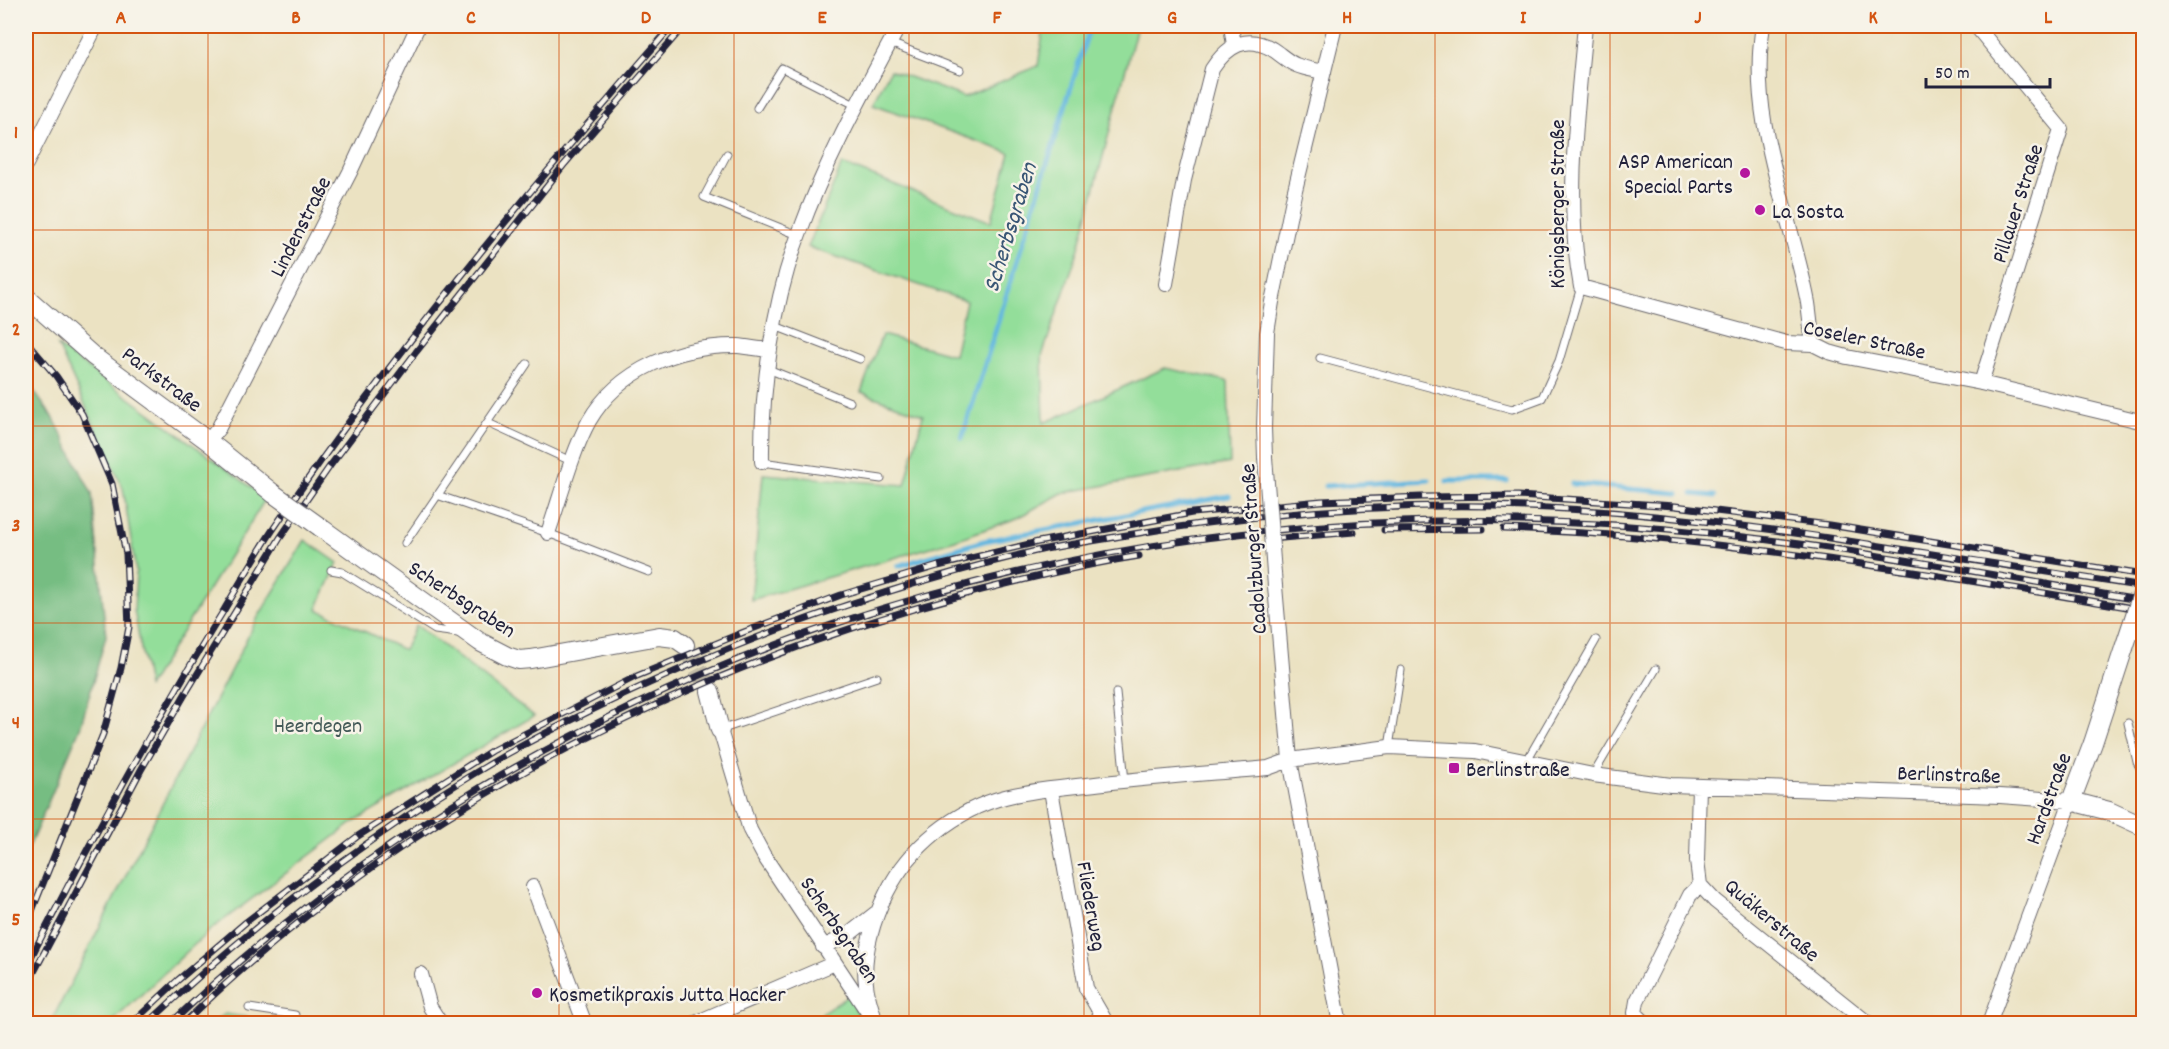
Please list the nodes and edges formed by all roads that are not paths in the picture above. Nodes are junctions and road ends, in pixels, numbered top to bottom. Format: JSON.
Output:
{"nodes":[{"id":1,"x":96,"y":26,"type":"edge"},
{"id":2,"x":418,"y":26,"type":"edge"},
{"id":3,"x":899,"y":26,"type":"edge"},
{"id":4,"x":1231,"y":26,"type":"edge"},
{"id":5,"x":1335,"y":26,"type":"edge"},
{"id":6,"x":1585,"y":26,"type":"edge"},
{"id":7,"x":1763,"y":26,"type":"edge"},
{"id":8,"x":1976,"y":26,"type":"edge"},
{"id":9,"x":890,"y":43,"type":"junction"},
{"id":10,"x":1234,"y":45,"type":"junction"},
{"id":11,"x":960,"y":70,"type":"dead end"},
{"id":12,"x":1324,"y":72,"type":"junction"},
{"id":13,"x":857,"y":106,"type":"junction"},
{"id":14,"x":757,"y":108,"type":"dead end"},
{"id":15,"x":727,"y":154,"type":"dead end"},
{"id":16,"x":26,"y":164,"type":"edge"},
{"id":17,"x":798,"y":235,"type":"junction"},
{"id":18,"x":1166,"y":284,"type":"dead end"},
{"id":19,"x":1581,"y":287,"type":"junction"},
{"id":20,"x":26,"y":297,"type":"edge"},
{"id":21,"x":775,"y":326,"type":"junction"},
{"id":22,"x":1813,"y":344,"type":"junction"},
{"id":23,"x":770,"y":350,"type":"junction"},
{"id":24,"x":1320,"y":358,"type":"dead end"},
{"id":25,"x":860,"y":359,"type":"dead end"},
{"id":26,"x":527,"y":364,"type":"dead end"},
{"id":27,"x":768,"y":369,"type":"junction"},
{"id":28,"x":1981,"y":383,"type":"junction"},
{"id":29,"x":850,"y":402,"type":"dead end"},
{"id":30,"x":2144,"y":422,"type":"edge"},
{"id":31,"x":488,"y":423,"type":"junction"},
{"id":32,"x":208,"y":441,"type":"junction"},
{"id":33,"x":573,"y":462,"type":"junction"},
{"id":34,"x":762,"y":462,"type":"joint"},
{"id":35,"x":881,"y":479,"type":"dead end"},
{"id":36,"x":274,"y":494,"type":"joint"},
{"id":37,"x":437,"y":495,"type":"junction"},
{"id":38,"x":548,"y":533,"type":"junction"},
{"id":39,"x":405,"y":543,"type":"dead end"},
{"id":40,"x":331,"y":570,"type":"dead end"},
{"id":41,"x":649,"y":572,"type":"dead end"},
{"id":42,"x":2144,"y":588,"type":"edge"},
{"id":43,"x":470,"y":634,"type":"junction"},
{"id":44,"x":1596,"y":640,"type":"dead end"},
{"id":45,"x":685,"y":645,"type":"tunnel mouth"},
{"id":46,"x":1656,"y":669,"type":"dead end"},
{"id":47,"x":1401,"y":670,"type":"dead end"},
{"id":48,"x":877,"y":677,"type":"dead end"},
{"id":49,"x":710,"y":692,"type":"tunnel mouth"},
{"id":50,"x":1116,"y":693,"type":"dead end"},
{"id":51,"x":2128,"y":723,"type":"dead end"},
{"id":52,"x":720,"y":730,"type":"junction"},
{"id":53,"x":1389,"y":747,"type":"junction"},
{"id":54,"x":1290,"y":760,"type":"junction"},
{"id":55,"x":1526,"y":762,"type":"junction"},
{"id":56,"x":1593,"y":775,"type":"junction"},
{"id":57,"x":2144,"y":775,"type":"edge"},
{"id":58,"x":1125,"y":781,"type":"junction"},
{"id":59,"x":1699,"y":786,"type":"junction"},
{"id":60,"x":1051,"y":790,"type":"junction"},
{"id":61,"x":2071,"y":801,"type":"junction"},
{"id":62,"x":2144,"y":827,"type":"edge"},
{"id":63,"x":1700,"y":885,"type":"junction"},
{"id":64,"x":533,"y":887,"type":"dead end"},
{"id":65,"x":876,"y":913,"type":"junction"},
{"id":66,"x":824,"y":947,"type":"junction"},
{"id":67,"x":835,"y":963,"type":"junction"},
{"id":68,"x":421,"y":974,"type":"dead end"},
{"id":69,"x":249,"y":1008,"type":"dead end"},
{"id":70,"x":297,"y":1023,"type":"edge"},
{"id":71,"x":441,"y":1023,"type":"edge"},
{"id":72,"x":585,"y":1023,"type":"edge"},
{"id":73,"x":693,"y":1023,"type":"edge"},
{"id":74,"x":876,"y":1023,"type":"edge"},
{"id":75,"x":1107,"y":1023,"type":"edge"},
{"id":76,"x":1340,"y":1023,"type":"edge"},
{"id":77,"x":1646,"y":1023,"type":"edge"},
{"id":78,"x":1869,"y":1023,"type":"edge"},
{"id":79,"x":1989,"y":1023,"type":"edge"}],
"edges":[{"from":1,"to":16,"type":"street"},
{"from":2,"to":32,"type":"street","name":"Lindenstraße"},
{"from":3,"to":9,"type":"street"},
{"from":4,"to":10,"type":"street"},
{"from":5,"to":12,"type":"street","name":"Cadolzburger Straße"},
{"from":6,"to":19,"type":"street","name":"Königsberger Straße"},
{"from":7,"to":22,"type":"street"},
{"from":8,"to":28,"type":"street","name":"Pillauer Straße"},
{"from":9,"to":11,"type":"lane"},
{"from":9,"to":13,"type":"street"},
{"from":10,"to":12,"type":"street"},
{"from":10,"to":18,"type":"street"},
{"from":12,"to":54,"type":"street","name":"Cadolzburger Straße","bridge":true},
{"from":13,"to":14,"type":"lane"},
{"from":13,"to":17,"type":"street"},
{"from":15,"to":17,"type":"lane"},
{"from":17,"to":21,"type":"street"},
{"from":19,"to":22,"type":"street","name":"Coseler Straße"},
{"from":19,"to":24,"type":"lane","name":"Königsberger Straße"},
{"from":20,"to":32,"type":"street","name":"Parkstraße"},
{"from":21,"to":23,"type":"street"},
{"from":21,"to":25,"type":"lane"},
{"from":22,"to":28,"type":"street","name":"Coseler Straße"},
{"from":23,"to":27,"type":"street"},
{"from":23,"to":33,"type":"street"},
{"from":26,"to":31,"type":"lane"},
{"from":27,"to":29,"type":"lane"},
{"from":27,"to":34,"type":"street"},
{"from":28,"to":30,"type":"street","name":"Coseler Straße"},
{"from":31,"to":33,"type":"lane"},
{"from":31,"to":37,"type":"lane"},
{"from":32,"to":36,"type":"street","name":"Parkstraße"},
{"from":33,"to":38,"type":"street"},
{"from":34,"to":35,"type":"lane"},
{"from":36,"to":43,"type":"street","name":"Scherbsgraben","bridge":true},
{"from":37,"to":38,"type":"lane"},
{"from":37,"to":39,"type":"lane"},
{"from":38,"to":41,"type":"lane"},
{"from":40,"to":43,"type":"lane"},
{"from":42,"to":61,"type":"street","name":"Hardstraße","bridge":true},
{"from":43,"to":45,"type":"street","name":"Scherbsgraben"},
{"from":44,"to":55,"type":"lane"},
{"from":46,"to":56,"type":"lane"},
{"from":47,"to":53,"type":"lane"},
{"from":48,"to":52,"type":"lane"},
{"from":49,"to":52,"type":"street","name":"Scherbsgraben"},
{"from":50,"to":58,"type":"lane"},
{"from":51,"to":57,"type":"lane"},
{"from":52,"to":66,"type":"street","name":"Scherbsgraben"},
{"from":53,"to":54,"type":"street","name":"Berlinstraße"},
{"from":53,"to":55,"type":"street","name":"Berlinstraße"},
{"from":54,"to":58,"type":"street","name":"Berlinstraße"},
{"from":54,"to":76,"type":"street","name":"Cadolzburger Straße"},
{"from":55,"to":56,"type":"street","name":"Berlinstraße"},
{"from":56,"to":59,"type":"street","name":"Berlinstraße"},
{"from":58,"to":60,"type":"street","name":"Berlinstraße"},
{"from":59,"to":61,"type":"street","name":"Berlinstraße"},
{"from":59,"to":63,"type":"street","name":"Quäkerstraße"},
{"from":60,"to":65,"type":"street","name":"Berlinstraße"},
{"from":60,"to":75,"type":"street","name":"Fliederweg"},
{"from":61,"to":62,"type":"street"},
{"from":61,"to":79,"type":"street","name":"Hardstraße"},
{"from":63,"to":77,"type":"street"},
{"from":63,"to":78,"type":"street","name":"Quäkerstraße"},
{"from":64,"to":72,"type":"street"},
{"from":65,"to":66,"type":"street","name":"Berlinstraße"},
{"from":65,"to":74,"type":"street","name":"Berlinstraße"},
{"from":66,"to":67,"type":"street","name":"Scherbsgraben"},
{"from":67,"to":73,"type":"street"},
{"from":67,"to":74,"type":"street","name":"Scherbsgraben"},
{"from":68,"to":71,"type":"street"},
{"from":69,"to":70,"type":"lane"}]}
